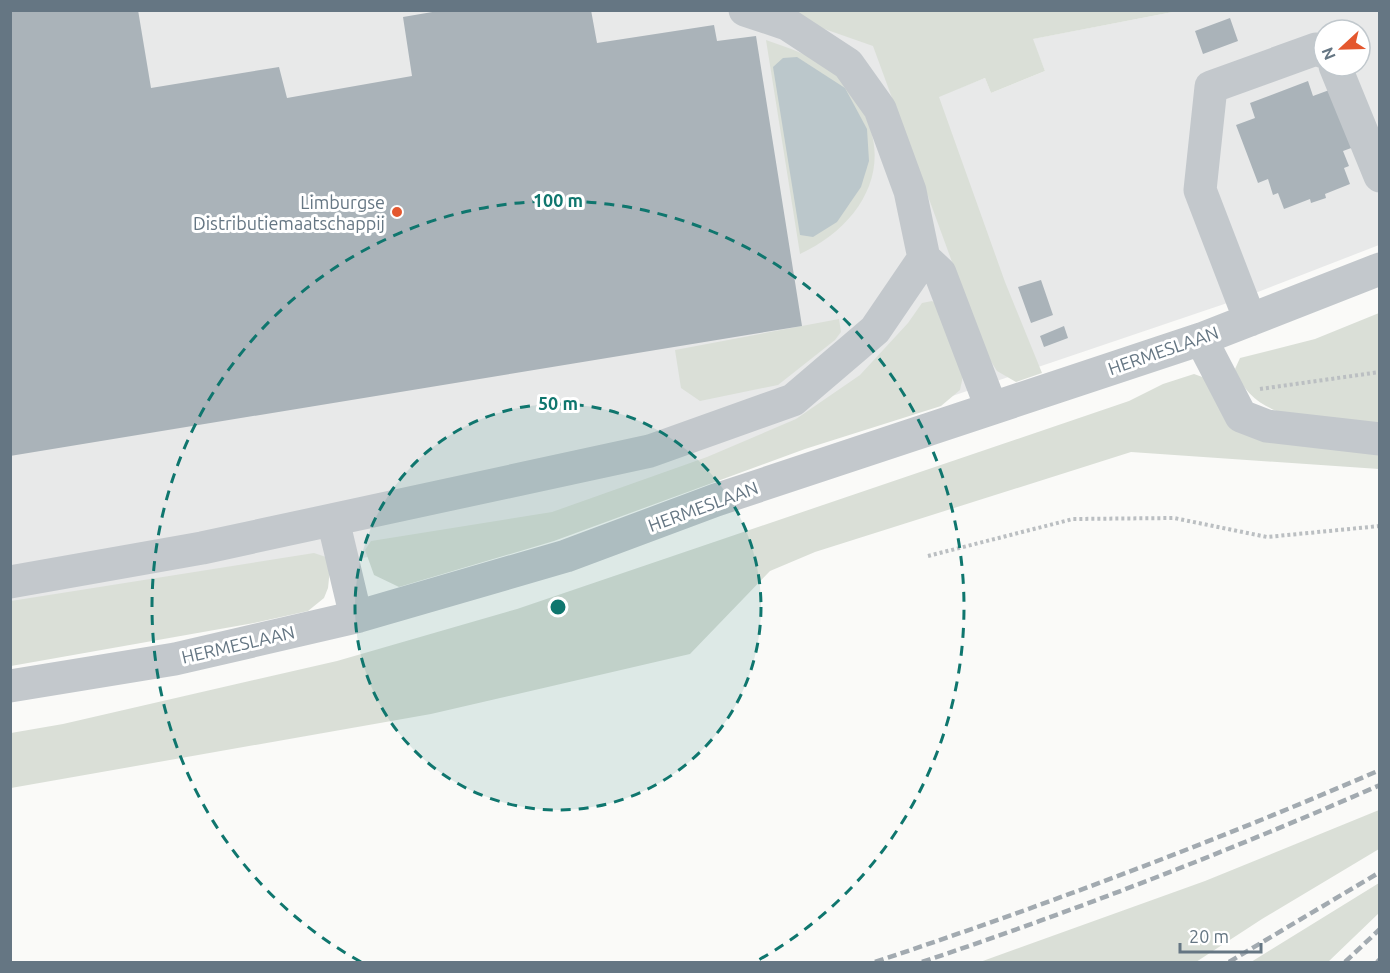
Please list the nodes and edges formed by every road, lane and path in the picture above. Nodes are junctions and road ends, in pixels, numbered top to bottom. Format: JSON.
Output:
{"nodes":[{"id":1,"x":745,"y":10,"type":"edge"},
{"id":2,"x":1312,"y":50,"type":"edge"},
{"id":3,"x":1340,"y":78,"type":"edge"},
{"id":4,"x":1380,"y":176,"type":"edge"},
{"id":5,"x":924,"y":258,"type":"junction"},
{"id":6,"x":1380,"y":269,"type":"edge"},
{"id":7,"x":1250,"y":320,"type":"junction"},
{"id":8,"x":1201,"y":339,"type":"junction"},
{"id":9,"x":1380,"y":372,"type":"edge"},
{"id":10,"x":1229,"y":394,"type":"junction"},
{"id":11,"x":991,"y":407,"type":"junction"},
{"id":12,"x":1380,"y":439,"type":"edge"},
{"id":13,"x":333,"y":520,"type":"junction"},
{"id":14,"x":1380,"y":526,"type":"edge"},
{"id":15,"x":928,"y":555,"type":"dead end"},
{"id":16,"x":10,"y":582,"type":"edge"},
{"id":17,"x":356,"y":617,"type":"junction"},
{"id":18,"x":10,"y":686,"type":"edge"}],
"edges":[{"from":1,"to":5,"type":"street"},
{"from":2,"to":7,"type":"street"},
{"from":3,"to":4,"type":"street"},
{"from":5,"to":11,"type":"street"},
{"from":5,"to":13,"type":"street"},
{"from":6,"to":7,"type":"street","name":"HERMESLAAN"},
{"from":7,"to":8,"type":"street","name":"HERMESLAAN"},
{"from":8,"to":10,"type":"street"},
{"from":8,"to":11,"type":"street","name":"HERMESLAAN"},
{"from":9,"to":10,"type":"path"},
{"from":10,"to":12,"type":"street"},
{"from":11,"to":17,"type":"street","name":"HERMESLAAN"},
{"from":13,"to":16,"type":"street"},
{"from":13,"to":17,"type":"street"},
{"from":14,"to":15,"type":"path"},
{"from":17,"to":18,"type":"street","name":"HERMESLAAN"}]}
